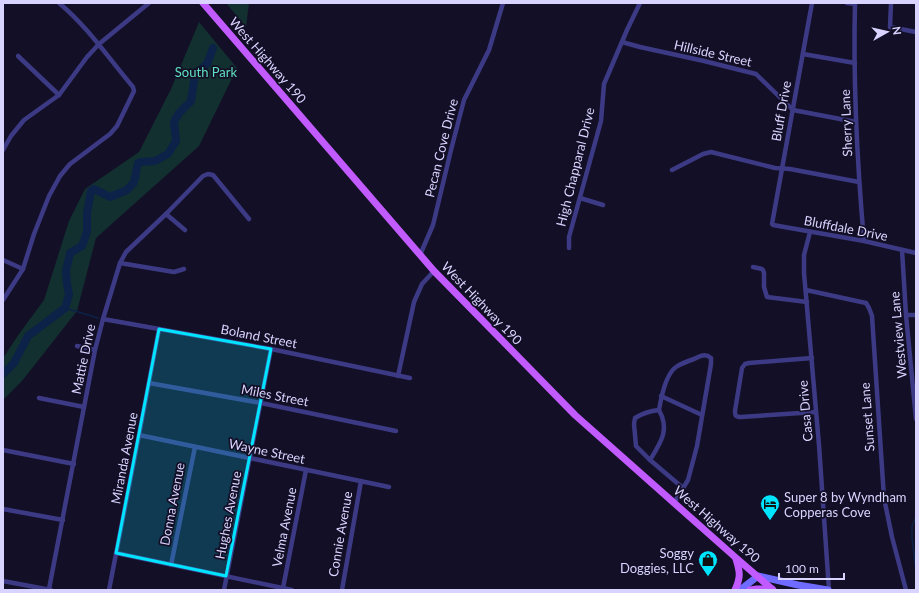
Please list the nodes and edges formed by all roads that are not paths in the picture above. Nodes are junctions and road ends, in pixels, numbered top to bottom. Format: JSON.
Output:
{"nodes":[{"id":1,"x":60,"y":3,"type":"edge"},
{"id":2,"x":149,"y":3,"type":"edge"},
{"id":3,"x":203,"y":3,"type":"edge"},
{"id":4,"x":503,"y":3,"type":"edge"},
{"id":5,"x":640,"y":3,"type":"edge"},
{"id":6,"x":812,"y":3,"type":"edge"},
{"id":7,"x":847,"y":3,"type":"edge"},
{"id":8,"x":891,"y":3,"type":"edge"},
{"id":9,"x":855,"y":4,"type":"edge"},
{"id":10,"x":916,"y":32,"type":"edge"},
{"id":11,"x":622,"y":42,"type":"junction"},
{"id":12,"x":99,"y":44,"type":"junction"},
{"id":13,"x":803,"y":54,"type":"junction"},
{"id":14,"x":18,"y":56,"type":"dead end"},
{"id":15,"x":855,"y":63,"type":"junction"},
{"id":16,"x":59,"y":95,"type":"junction"},
{"id":17,"x":793,"y":110,"type":"junction"},
{"id":18,"x":856,"y":122,"type":"junction"},
{"id":19,"x":3,"y":150,"type":"edge"},
{"id":20,"x":782,"y":168,"type":"junction"},
{"id":21,"x":672,"y":170,"type":"dead end"},
{"id":22,"x":859,"y":182,"type":"junction"},
{"id":23,"x":580,"y":198,"type":"junction"},
{"id":24,"x":603,"y":205,"type":"dead end"},
{"id":25,"x":166,"y":214,"type":"junction"},
{"id":26,"x":249,"y":219,"type":"dead end"},
{"id":27,"x":772,"y":224,"type":"joint"},
{"id":28,"x":185,"y":230,"type":"dead end"},
{"id":29,"x":810,"y":232,"type":"junction"},
{"id":30,"x":864,"y":241,"type":"junction"},
{"id":31,"x":570,"y":248,"type":"dead end"},
{"id":32,"x":902,"y":250,"type":"junction"},
{"id":33,"x":916,"y":253,"type":"edge"},
{"id":34,"x":420,"y":255,"type":"junction"},
{"id":35,"x":3,"y":260,"type":"edge"},
{"id":36,"x":120,"y":262,"type":"junction"},
{"id":37,"x":752,"y":267,"type":"dead end"},
{"id":38,"x":23,"y":269,"type":"junction"},
{"id":39,"x":184,"y":269,"type":"dead end"},
{"id":40,"x":434,"y":271,"type":"junction"},
{"id":41,"x":806,"y":290,"type":"junction"},
{"id":42,"x":3,"y":300,"type":"edge"},
{"id":43,"x":807,"y":302,"type":"junction"},
{"id":44,"x":906,"y":315,"type":"junction"},
{"id":45,"x":916,"y":315,"type":"edge"},
{"id":46,"x":103,"y":319,"type":"junction"},
{"id":47,"x":159,"y":329,"type":"junction"},
{"id":48,"x":76,"y":346,"type":"dead end"},
{"id":49,"x":271,"y":349,"type":"junction"},
{"id":50,"x":95,"y":350,"type":"junction"},
{"id":51,"x":812,"y":358,"type":"junction"},
{"id":52,"x":398,"y":376,"type":"junction"},
{"id":53,"x":410,"y":378,"type":"dead end"},
{"id":54,"x":149,"y":382,"type":"junction"},
{"id":55,"x":661,"y":396,"type":"junction"},
{"id":56,"x":39,"y":398,"type":"dead end"},
{"id":57,"x":261,"y":403,"type":"junction"},
{"id":58,"x":84,"y":407,"type":"junction"},
{"id":59,"x":658,"y":410,"type":"junction"},
{"id":60,"x":816,"y":412,"type":"junction"},
{"id":61,"x":702,"y":415,"type":"junction"},
{"id":62,"x":916,"y":419,"type":"edge"},
{"id":63,"x":396,"y":431,"type":"dead end"},
{"id":64,"x":139,"y":435,"type":"junction"},
{"id":65,"x":195,"y":447,"type":"junction"},
{"id":66,"x":3,"y":450,"type":"edge"},
{"id":67,"x":250,"y":458,"type":"junction"},
{"id":68,"x":650,"y":460,"type":"junction"},
{"id":69,"x":74,"y":464,"type":"junction"},
{"id":70,"x":306,"y":470,"type":"junction"},
{"id":71,"x":361,"y":481,"type":"junction"},
{"id":72,"x":390,"y":487,"type":"dead end"},
{"id":73,"x":683,"y":488,"type":"junction"},
{"id":74,"x":674,"y":503,"type":"junction"},
{"id":75,"x":3,"y":509,"type":"edge"},
{"id":76,"x":63,"y":520,"type":"junction"},
{"id":77,"x":116,"y":553,"type":"junction"},
{"id":78,"x":735,"y":557,"type":"junction"},
{"id":79,"x":171,"y":565,"type":"junction"},
{"id":80,"x":226,"y":576,"type":"junction"},
{"id":81,"x":758,"y":576,"type":"junction"},
{"id":82,"x":3,"y":581,"type":"edge"},
{"id":83,"x":283,"y":588,"type":"junction"},
{"id":84,"x":796,"y":588,"type":"edge"},
{"id":85,"x":772,"y":589,"type":"edge"},
{"id":86,"x":51,"y":590,"type":"edge"},
{"id":87,"x":109,"y":590,"type":"edge"},
{"id":88,"x":224,"y":590,"type":"edge"},
{"id":89,"x":292,"y":590,"type":"edge"},
{"id":90,"x":342,"y":590,"type":"edge"},
{"id":91,"x":735,"y":590,"type":"edge"},
{"id":92,"x":740,"y":590,"type":"edge"},
{"id":93,"x":750,"y":590,"type":"edge"},
{"id":94,"x":829,"y":590,"type":"edge"},
{"id":95,"x":906,"y":590,"type":"edge"}],
"edges":[{"from":1,"to":12,"type":"street"},
{"from":2,"to":12,"type":"street"},
{"from":3,"to":34,"type":"main road","name":"West Highway 190"},
{"from":4,"to":34,"type":"street","name":"Pecan Cove Drive"},
{"from":5,"to":11,"type":"street","name":"High Chapparal Drive"},
{"from":6,"to":13,"type":"street","name":"Bluff Drive"},
{"from":7,"to":9,"type":"street"},
{"from":8,"to":10,"type":"street"},
{"from":9,"to":15,"type":"street","name":"Sherry Lane"},
{"from":11,"to":17,"type":"street","name":"Hillside Street"},
{"from":11,"to":23,"type":"street","name":"High Chapparal Drive"},
{"from":12,"to":16,"type":"street"},
{"from":12,"to":38,"type":"street"},
{"from":13,"to":15,"type":"street"},
{"from":13,"to":17,"type":"street","name":"Bluff Drive"},
{"from":14,"to":16,"type":"street"},
{"from":15,"to":18,"type":"street","name":"Sherry Lane"},
{"from":16,"to":19,"type":"street"},
{"from":17,"to":18,"type":"street"},
{"from":17,"to":20,"type":"street","name":"Bluff Drive"},
{"from":18,"to":22,"type":"street","name":"Sherry Lane"},
{"from":20,"to":21,"type":"street"},
{"from":20,"to":22,"type":"street"},
{"from":20,"to":27,"type":"street","name":"Bluff Drive"},
{"from":22,"to":30,"type":"street","name":"Sherry Lane"},
{"from":23,"to":24,"type":"street"},
{"from":23,"to":31,"type":"street","name":"High Chapparal Drive"},
{"from":25,"to":26,"type":"street","name":"Mattie Drive"},
{"from":25,"to":28,"type":"street"},
{"from":25,"to":36,"type":"street","name":"Mattie Drive"},
{"from":27,"to":29,"type":"street","name":"Bluffdale Drive"},
{"from":29,"to":30,"type":"street","name":"Bluffdale Drive"},
{"from":29,"to":41,"type":"street","name":"Casa Drive"},
{"from":30,"to":32,"type":"street","name":"Bluffdale Drive"},
{"from":32,"to":33,"type":"street","name":"Bluffdale Drive"},
{"from":32,"to":44,"type":"street","name":"Westview Lane"},
{"from":34,"to":40,"type":"main road","name":"West Highway 190"},
{"from":35,"to":38,"type":"street"},
{"from":36,"to":39,"type":"street"},
{"from":36,"to":46,"type":"street","name":"Mattie Drive"},
{"from":37,"to":43,"type":"street"},
{"from":38,"to":42,"type":"street"},
{"from":40,"to":52,"type":"street"},
{"from":40,"to":74,"type":"main road","name":"West Highway 190"},
{"from":41,"to":43,"type":"street","name":"Casa Drive"},
{"from":41,"to":95,"type":"street","name":"Sunset Lane"},
{"from":43,"to":51,"type":"street","name":"Casa Drive"},
{"from":44,"to":45,"type":"street"},
{"from":44,"to":62,"type":"street","name":"Westview Lane"},
{"from":46,"to":47,"type":"street","name":"Boland Street"},
{"from":46,"to":50,"type":"street","name":"Mattie Drive"},
{"from":47,"to":49,"type":"street","name":"Boland Street"},
{"from":47,"to":54,"type":"street","name":"Miranda Avenue"},
{"from":48,"to":50,"type":"street"},
{"from":49,"to":52,"type":"street","name":"Boland Street"},
{"from":49,"to":57,"type":"street","name":"Hughes Avenue"},
{"from":50,"to":58,"type":"street","name":"Mattie Drive"},
{"from":51,"to":60,"type":"street","name":"Casa Drive"},
{"from":51,"to":60,"type":"street"},
{"from":52,"to":53,"type":"street","name":"Boland Street"},
{"from":54,"to":57,"type":"street","name":"Miles Street"},
{"from":54,"to":64,"type":"street","name":"Miranda Avenue"},
{"from":55,"to":59,"type":"street"},
{"from":55,"to":61,"type":"street"},
{"from":55,"to":61,"type":"street"},
{"from":56,"to":58,"type":"street"},
{"from":57,"to":63,"type":"street","name":"Miles Street"},
{"from":57,"to":67,"type":"street","name":"Hughes Avenue"},
{"from":58,"to":69,"type":"street","name":"Mattie Drive"},
{"from":59,"to":68,"type":"street"},
{"from":59,"to":68,"type":"street"},
{"from":60,"to":94,"type":"street","name":"Casa Drive"},
{"from":61,"to":73,"type":"street"},
{"from":64,"to":65,"type":"street","name":"Wayne Street"},
{"from":64,"to":77,"type":"street","name":"Miranda Avenue"},
{"from":65,"to":67,"type":"street","name":"Wayne Street"},
{"from":65,"to":79,"type":"street","name":"Donna Avenue"},
{"from":66,"to":69,"type":"street"},
{"from":67,"to":70,"type":"street","name":"Wayne Street"},
{"from":67,"to":80,"type":"street","name":"Hughes Avenue"},
{"from":68,"to":73,"type":"street"},
{"from":69,"to":76,"type":"street","name":"Mattie Drive"},
{"from":70,"to":71,"type":"street","name":"Wayne Street"},
{"from":70,"to":83,"type":"street","name":"Velma Avenue"},
{"from":71,"to":72,"type":"street","name":"Wayne Street"},
{"from":71,"to":90,"type":"street","name":"Connie Avenue"},
{"from":73,"to":74,"type":"street"},
{"from":74,"to":78,"type":"main road","name":"West Highway 190"},
{"from":75,"to":76,"type":"street"},
{"from":76,"to":86,"type":"street","name":"Mattie Drive"},
{"from":77,"to":79,"type":"street"},
{"from":77,"to":87,"type":"street","name":"Miranda Avenue"},
{"from":78,"to":81,"type":"main road","name":"West Highway 190"},
{"from":78,"to":91,"type":"main road"},
{"from":79,"to":80,"type":"street"},
{"from":80,"to":83,"type":"street"},
{"from":80,"to":88,"type":"street","name":"Hughes Avenue"},
{"from":81,"to":84,"type":"street"},
{"from":81,"to":85,"type":"main road","name":"West Highway 190"},
{"from":81,"to":92,"type":"street"},
{"from":82,"to":86,"type":"street"},
{"from":83,"to":89,"type":"street"},
{"from":84,"to":94,"type":"street"},
{"from":85,"to":93,"type":"main road"}]}
